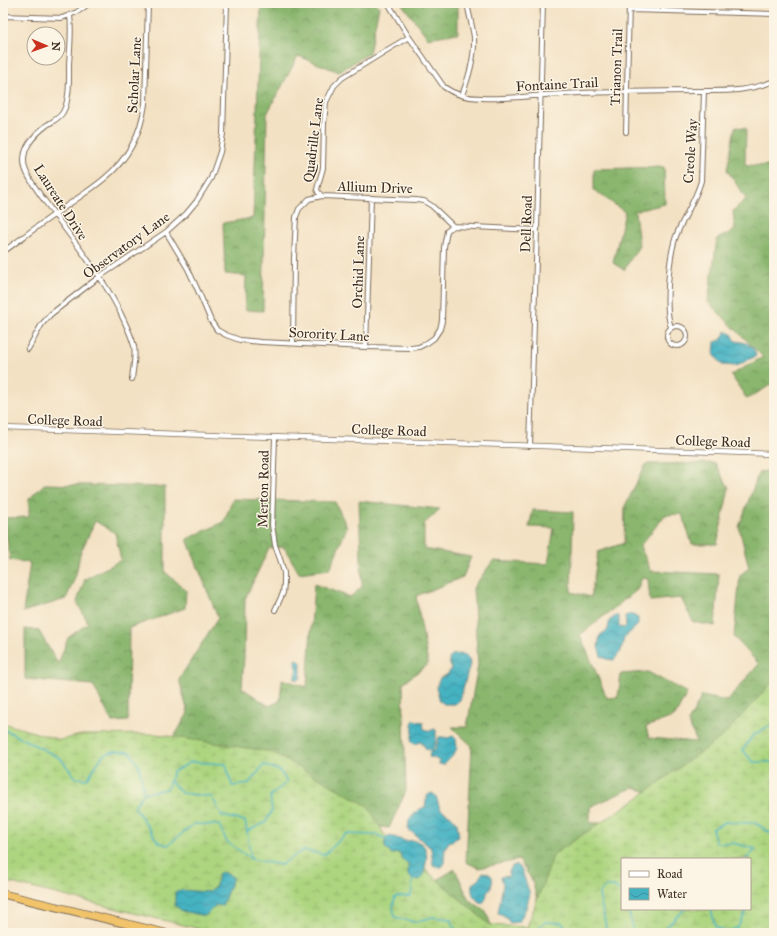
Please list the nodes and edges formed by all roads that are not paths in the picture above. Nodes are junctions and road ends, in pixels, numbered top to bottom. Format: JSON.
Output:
{"nodes":[{"id":1,"x":90,"y":3,"type":"edge"},
{"id":2,"x":148,"y":3,"type":"edge"},
{"id":3,"x":227,"y":3,"type":"edge"},
{"id":4,"x":388,"y":3,"type":"edge"},
{"id":5,"x":467,"y":3,"type":"edge"},
{"id":6,"x":543,"y":3,"type":"edge"},
{"id":7,"x":629,"y":3,"type":"edge"},
{"id":8,"x":629,"y":10,"type":"junction"},
{"id":9,"x":774,"y":14,"type":"edge"},
{"id":10,"x":70,"y":15,"type":"junction"},
{"id":11,"x":3,"y":16,"type":"edge"},
{"id":12,"x":409,"y":37,"type":"junction"},
{"id":13,"x":774,"y":81,"type":"edge"},
{"id":14,"x":704,"y":91,"type":"junction"},
{"id":15,"x":627,"y":92,"type":"junction"},
{"id":16,"x":462,"y":95,"type":"junction"},
{"id":17,"x":541,"y":96,"type":"junction"},
{"id":18,"x":626,"y":132,"type":"dead end"},
{"id":19,"x":322,"y":196,"type":"junction"},
{"id":20,"x":371,"y":198,"type":"junction"},
{"id":21,"x":54,"y":214,"type":"junction"},
{"id":22,"x":453,"y":226,"type":"junction"},
{"id":23,"x":537,"y":230,"type":"junction"},
{"id":24,"x":166,"y":232,"type":"junction"},
{"id":25,"x":3,"y":252,"type":"edge"},
{"id":26,"x":99,"y":277,"type":"junction"},
{"id":27,"x":671,"y":327,"type":"junction"},
{"id":28,"x":293,"y":344,"type":"junction"},
{"id":29,"x":366,"y":347,"type":"junction"},
{"id":30,"x":28,"y":349,"type":"dead end"},
{"id":31,"x":132,"y":379,"type":"dead end"},
{"id":32,"x":3,"y":428,"type":"edge"},
{"id":33,"x":275,"y":438,"type":"junction"},
{"id":34,"x":530,"y":446,"type":"junction"},
{"id":35,"x":774,"y":454,"type":"edge"},
{"id":36,"x":275,"y":610,"type":"dead end"},
{"id":37,"x":3,"y":894,"type":"edge"},
{"id":38,"x":166,"y":933,"type":"edge"}],
"edges":[{"from":1,"to":10,"type":"street"},
{"from":2,"to":21,"type":"street","name":"Scholar Lane"},
{"from":3,"to":24,"type":"street","name":"Observatory Lane"},
{"from":4,"to":12,"type":"street","name":"Fontaine Trail"},
{"from":5,"to":16,"type":"street"},
{"from":6,"to":17,"type":"street","name":"Dell Road"},
{"from":7,"to":8,"type":"street","name":"Trianon Trail"},
{"from":8,"to":9,"type":"street"},
{"from":8,"to":15,"type":"street","name":"Trianon Trail"},
{"from":10,"to":11,"type":"street"},
{"from":10,"to":21,"type":"street","name":"Laureate Drive"},
{"from":12,"to":16,"type":"street","name":"Fontaine Trail"},
{"from":12,"to":19,"type":"street","name":"Quadrille Lane"},
{"from":13,"to":14,"type":"street","name":"Fontaine Trail"},
{"from":14,"to":15,"type":"street","name":"Fontaine Trail"},
{"from":14,"to":27,"type":"street","name":"Creole Way"},
{"from":15,"to":17,"type":"street","name":"Fontaine Trail"},
{"from":15,"to":18,"type":"street","name":"Trianon Trail"},
{"from":16,"to":17,"type":"street","name":"Fontaine Trail"},
{"from":17,"to":23,"type":"street","name":"Dell Road"},
{"from":19,"to":20,"type":"street","name":"Allium Drive"},
{"from":19,"to":28,"type":"street","name":"Quadrille Lane"},
{"from":20,"to":22,"type":"street","name":"Allium Drive"},
{"from":20,"to":29,"type":"street","name":"Orchid Lane"},
{"from":21,"to":25,"type":"street","name":"Scholar Lane"},
{"from":21,"to":26,"type":"street","name":"Laureate Drive"},
{"from":22,"to":23,"type":"street"},
{"from":22,"to":29,"type":"street","name":"Sorority Lane"},
{"from":23,"to":34,"type":"street","name":"Dell Road"},
{"from":24,"to":26,"type":"street","name":"Observatory Lane"},
{"from":24,"to":28,"type":"street","name":"Sorority Lane"},
{"from":26,"to":30,"type":"street","name":"Observatory Lane"},
{"from":26,"to":31,"type":"street","name":"Laureate Drive"},
{"from":27,"to":27,"type":"street","name":"Creole Way"},
{"from":28,"to":29,"type":"street","name":"Sorority Lane"},
{"from":32,"to":33,"type":"street","name":"College Road"},
{"from":33,"to":34,"type":"street","name":"College Road"},
{"from":33,"to":36,"type":"street","name":"Merton Road"},
{"from":34,"to":35,"type":"street","name":"College Road"},
{"from":37,"to":38,"type":"highway"}]}
